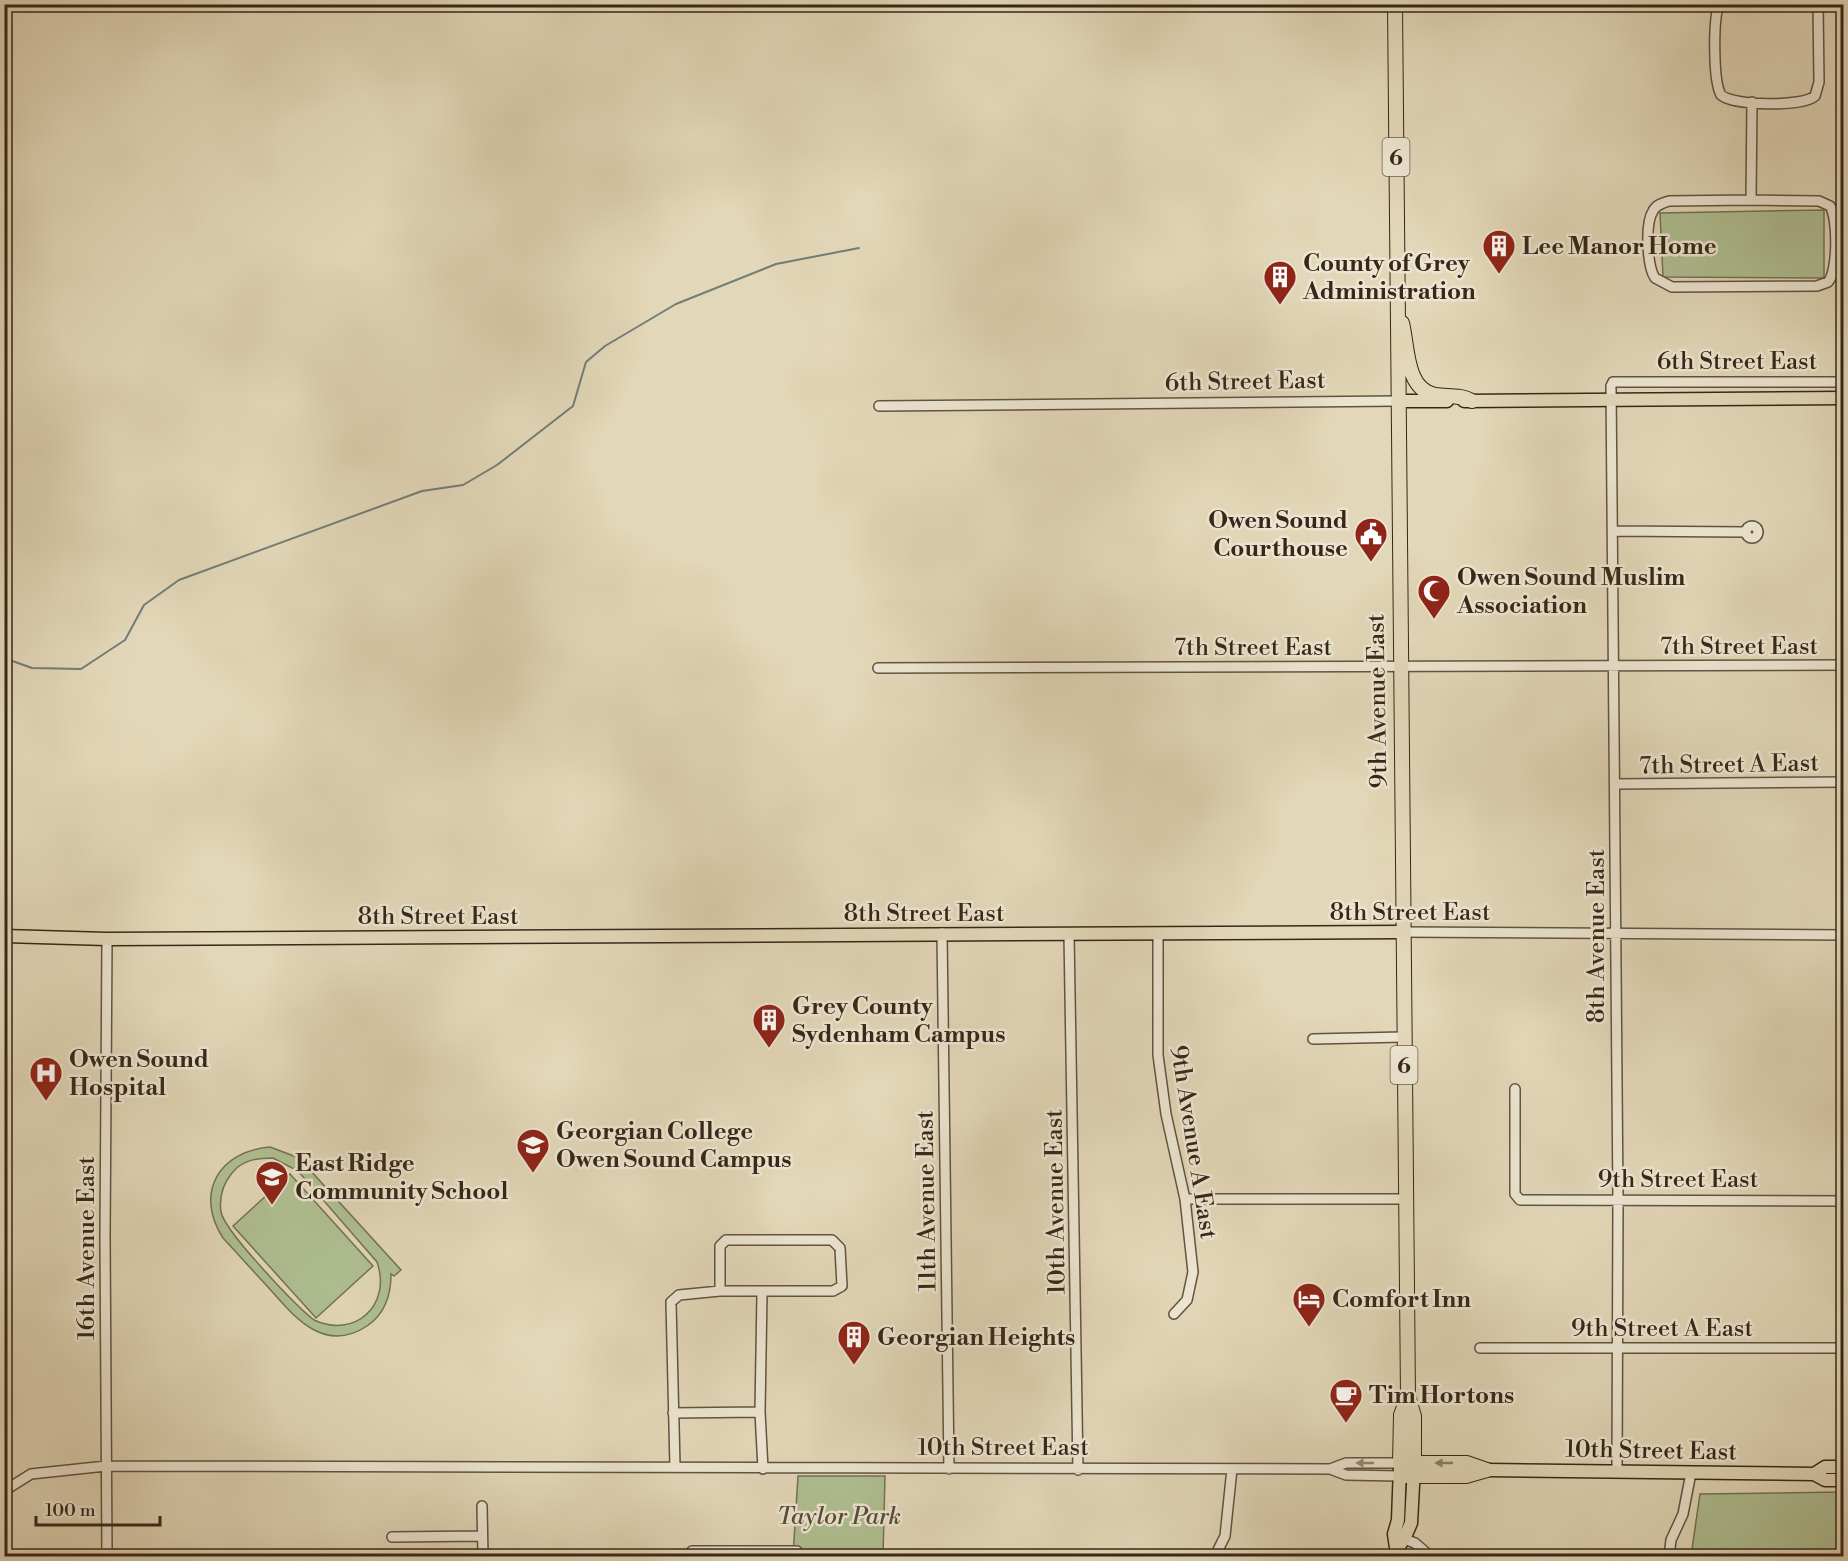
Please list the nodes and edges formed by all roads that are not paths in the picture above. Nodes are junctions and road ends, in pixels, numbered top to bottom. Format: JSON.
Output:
{"nodes":[{"id":1,"x":1395,"y":4,"type":"edge"},
{"id":2,"x":1719,"y":4,"type":"edge"},
{"id":3,"x":1818,"y":4,"type":"edge"},
{"id":4,"x":1752,"y":102,"type":"junction"},
{"id":5,"x":1751,"y":200,"type":"junction"},
{"id":6,"x":1839,"y":237,"type":"edge"},
{"id":7,"x":1398,"y":310,"type":"junction"},
{"id":8,"x":1844,"y":382,"type":"edge"},
{"id":9,"x":1844,"y":398,"type":"edge"},
{"id":10,"x":1472,"y":400,"type":"junction"},
{"id":11,"x":1611,"y":400,"type":"junction"},
{"id":12,"x":1397,"y":401,"type":"junction"},
{"id":13,"x":879,"y":406,"type":"dead end"},
{"id":14,"x":1614,"y":531,"type":"junction"},
{"id":15,"x":1746,"y":532,"type":"dead end"},
{"id":16,"x":1844,"y":665,"type":"edge"},
{"id":17,"x":1399,"y":666,"type":"junction"},
{"id":18,"x":1614,"y":666,"type":"junction"},
{"id":19,"x":878,"y":668,"type":"dead end"},
{"id":20,"x":1844,"y":782,"type":"edge"},
{"id":21,"x":1615,"y":784,"type":"junction"},
{"id":22,"x":1402,"y":932,"type":"junction"},
{"id":23,"x":942,"y":933,"type":"junction"},
{"id":24,"x":1615,"y":933,"type":"junction"},
{"id":25,"x":1069,"y":934,"type":"junction"},
{"id":26,"x":1158,"y":934,"type":"junction"},
{"id":27,"x":1844,"y":935,"type":"edge"},
{"id":28,"x":4,"y":936,"type":"edge"},
{"id":29,"x":107,"y":939,"type":"junction"},
{"id":30,"x":1403,"y":1037,"type":"junction"},
{"id":31,"x":1313,"y":1039,"type":"dead end"},
{"id":32,"x":1515,"y":1089,"type":"dead end"},
{"id":33,"x":1185,"y":1199,"type":"junction"},
{"id":34,"x":1406,"y":1199,"type":"junction"},
{"id":35,"x":1618,"y":1200,"type":"junction"},
{"id":36,"x":1844,"y":1201,"type":"edge"},
{"id":37,"x":720,"y":1291,"type":"junction"},
{"id":38,"x":762,"y":1293,"type":"junction"},
{"id":39,"x":1174,"y":1314,"type":"dead end"},
{"id":40,"x":1618,"y":1347,"type":"junction"},
{"id":41,"x":1480,"y":1348,"type":"dead end"},
{"id":42,"x":1844,"y":1348,"type":"edge"},
{"id":43,"x":760,"y":1412,"type":"junction"},
{"id":44,"x":673,"y":1413,"type":"junction"},
{"id":45,"x":106,"y":1466,"type":"junction"},
{"id":46,"x":675,"y":1467,"type":"junction"},
{"id":47,"x":1844,"y":1467,"type":"edge"},
{"id":48,"x":763,"y":1468,"type":"junction"},
{"id":49,"x":949,"y":1469,"type":"junction"},
{"id":50,"x":1232,"y":1469,"type":"junction"},
{"id":51,"x":1078,"y":1470,"type":"junction"},
{"id":52,"x":1407,"y":1470,"type":"junction"},
{"id":53,"x":1487,"y":1470,"type":"joint"},
{"id":54,"x":1617,"y":1472,"type":"junction"},
{"id":55,"x":1691,"y":1473,"type":"junction"},
{"id":56,"x":1814,"y":1474,"type":"junction"},
{"id":57,"x":1844,"y":1480,"type":"edge"},
{"id":58,"x":4,"y":1491,"type":"edge"},
{"id":59,"x":482,"y":1506,"type":"dead end"},
{"id":60,"x":482,"y":1536,"type":"junction"},
{"id":61,"x":392,"y":1537,"type":"dead end"},
{"id":62,"x":1398,"y":1548,"type":"edge"},
{"id":63,"x":692,"y":1554,"type":"edge"},
{"id":64,"x":797,"y":1554,"type":"edge"},
{"id":65,"x":107,"y":1557,"type":"edge"},
{"id":66,"x":483,"y":1557,"type":"edge"},
{"id":67,"x":1215,"y":1557,"type":"edge"},
{"id":68,"x":1430,"y":1557,"type":"edge"},
{"id":69,"x":1669,"y":1557,"type":"edge"}],
"edges":[{"from":1,"to":7,"type":"highway","name":"9th Avenue East","number":"6"},
{"from":2,"to":4,"type":"street"},
{"from":3,"to":4,"type":"street"},
{"from":4,"to":5,"type":"street"},
{"from":5,"to":6,"type":"street"},
{"from":5,"to":6,"type":"street"},
{"from":7,"to":10,"type":"highway"},
{"from":7,"to":12,"type":"highway","name":"9th Avenue East","number":"6"},
{"from":8,"to":11,"type":"street","name":"6th Street East"},
{"from":9,"to":11,"type":"main road","name":"6th Street East"},
{"from":10,"to":11,"type":"main road","name":"6th Street East"},
{"from":10,"to":12,"type":"main road","name":"6th Street East"},
{"from":11,"to":14,"type":"street","name":"8th Avenue East"},
{"from":12,"to":13,"type":"street","name":"6th Street East"},
{"from":12,"to":17,"type":"highway","name":"9th Avenue East","number":"6"},
{"from":14,"to":15,"type":"street"},
{"from":14,"to":18,"type":"street","name":"8th Avenue East"},
{"from":16,"to":18,"type":"street","name":"7th Street East"},
{"from":17,"to":18,"type":"street","name":"7th Street East"},
{"from":17,"to":19,"type":"street","name":"7th Street East"},
{"from":17,"to":22,"type":"highway","name":"9th Avenue East","number":"6"},
{"from":18,"to":21,"type":"street","name":"8th Avenue East"},
{"from":20,"to":21,"type":"street","name":"7th Street A East"},
{"from":21,"to":24,"type":"street","name":"8th Avenue East"},
{"from":22,"to":24,"type":"street","name":"8th Street East"},
{"from":22,"to":26,"type":"main road","name":"8th Street East"},
{"from":22,"to":30,"type":"highway","name":"9th Avenue East","number":"6"},
{"from":23,"to":25,"type":"main road","name":"8th Street East"},
{"from":23,"to":29,"type":"main road","name":"8th Street East"},
{"from":23,"to":49,"type":"street","name":"11th Avenue East"},
{"from":24,"to":27,"type":"street","name":"8th Street East"},
{"from":24,"to":35,"type":"street","name":"8th Avenue East"},
{"from":25,"to":26,"type":"main road","name":"8th Street East"},
{"from":25,"to":51,"type":"street","name":"10th Avenue East"},
{"from":26,"to":33,"type":"street","name":"9th Avenue A East"},
{"from":28,"to":29,"type":"main road","name":"8th Street East"},
{"from":29,"to":45,"type":"street","name":"16th Avenue East"},
{"from":30,"to":31,"type":"street"},
{"from":30,"to":34,"type":"highway","name":"9th Avenue East","number":"6"},
{"from":32,"to":35,"type":"street","name":"9th Street East"},
{"from":33,"to":34,"type":"street"},
{"from":33,"to":39,"type":"street","name":"9th Avenue A East"},
{"from":34,"to":52,"type":"highway","name":"9th Avenue East","number":"6"},
{"from":35,"to":36,"type":"street","name":"9th Street East"},
{"from":35,"to":40,"type":"street","name":"8th Avenue East"},
{"from":37,"to":38,"type":"street"},
{"from":37,"to":38,"type":"street"},
{"from":37,"to":44,"type":"street"},
{"from":38,"to":43,"type":"street"},
{"from":40,"to":41,"type":"street","name":"9th Street A East"},
{"from":40,"to":42,"type":"street","name":"9th Street A East"},
{"from":40,"to":54,"type":"street","name":"8th Avenue East"},
{"from":43,"to":44,"type":"street"},
{"from":43,"to":48,"type":"street"},
{"from":44,"to":46,"type":"street"},
{"from":45,"to":46,"type":"street","name":"10th Street East"},
{"from":45,"to":58,"type":"street","name":"10th Street East"},
{"from":45,"to":65,"type":"street","name":"16th Avenue East"},
{"from":46,"to":48,"type":"street","name":"10th Street East"},
{"from":47,"to":56,"type":"main road","name":"10th Street East"},
{"from":48,"to":49,"type":"street","name":"10th Street East"},
{"from":49,"to":51,"type":"street","name":"10th Street East"},
{"from":50,"to":51,"type":"street","name":"10th Street East"},
{"from":50,"to":52,"type":"street","name":"10th Street East"},
{"from":50,"to":67,"type":"street"},
{"from":52,"to":53,"type":"highway","name":"10th Street East"},
{"from":52,"to":62,"type":"main road","name":"9th Avenue East"},
{"from":53,"to":54,"type":"main road","name":"10th Street East"},
{"from":54,"to":55,"type":"main road","name":"10th Street East"},
{"from":55,"to":56,"type":"main road","name":"10th Street East"},
{"from":55,"to":69,"type":"street"},
{"from":56,"to":57,"type":"main road","name":"10th Street East"},
{"from":59,"to":60,"type":"street"},
{"from":60,"to":61,"type":"street"},
{"from":60,"to":66,"type":"street"},
{"from":62,"to":68,"type":"street"},
{"from":63,"to":64,"type":"street"}]}
